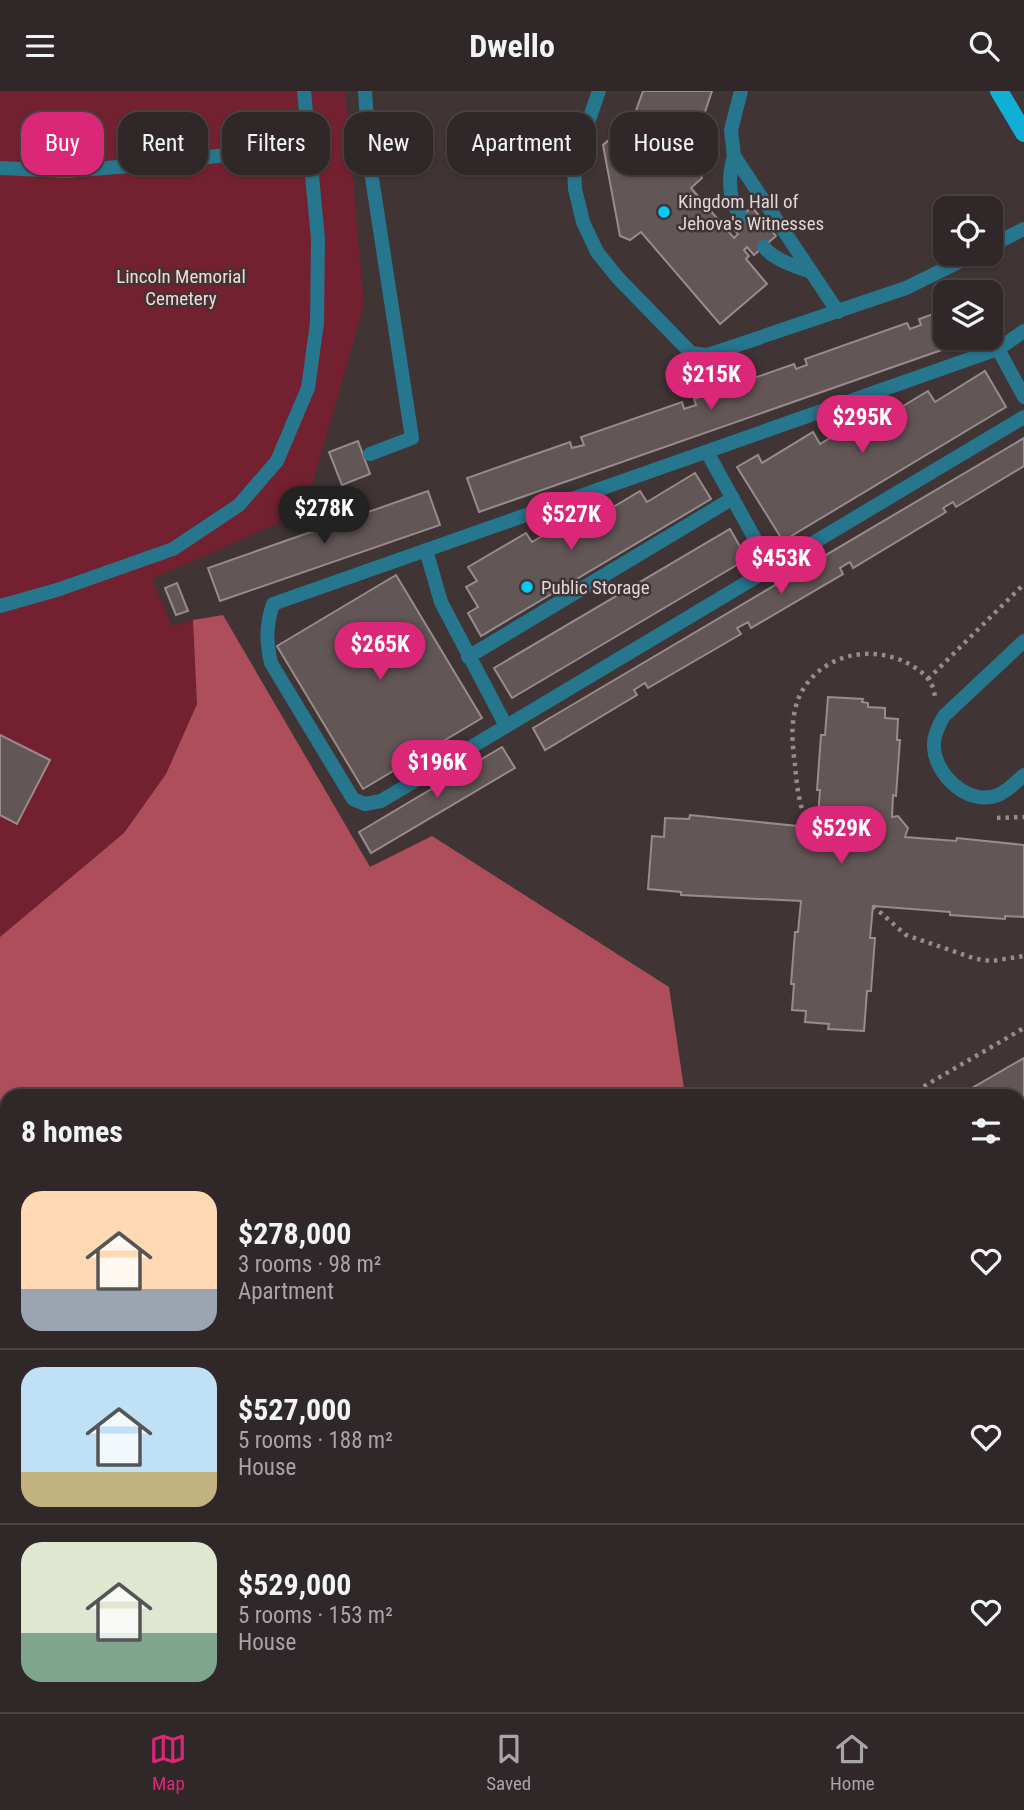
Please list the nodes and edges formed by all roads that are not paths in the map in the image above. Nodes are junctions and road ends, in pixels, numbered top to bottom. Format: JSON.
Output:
{"nodes":[{"id":1,"x":304,"y":91,"type":"edge"},
{"id":2,"x":365,"y":91,"type":"edge"},
{"id":3,"x":599,"y":91,"type":"edge"},
{"id":4,"x":741,"y":91,"type":"edge"},
{"id":5,"x":999,"y":91,"type":"edge"},
{"id":6,"x":306,"y":112,"type":"edge"},
{"id":7,"x":1024,"y":133,"type":"edge"},
{"id":8,"x":222,"y":155,"type":"edge"},
{"id":9,"x":734,"y":156,"type":"junction"},
{"id":10,"x":0,"y":168,"type":"edge"},
{"id":11,"x":311,"y":175,"type":"edge"},
{"id":12,"x":741,"y":217,"type":"dead end"},
{"id":13,"x":1024,"y":229,"type":"edge"},
{"id":14,"x":1003,"y":240,"type":"edge"},
{"id":15,"x":764,"y":247,"type":"dead end"},
{"id":16,"x":951,"y":266,"type":"edge"},
{"id":17,"x":811,"y":272,"type":"junction"},
{"id":18,"x":838,"y":311,"type":"junction"},
{"id":19,"x":1024,"y":331,"type":"edge"},
{"id":20,"x":1003,"y":346,"type":"edge"},
{"id":21,"x":996,"y":350,"type":"edge"},
{"id":22,"x":1000,"y":350,"type":"edge"},
{"id":23,"x":1024,"y":397,"type":"edge"},
{"id":24,"x":1024,"y":417,"type":"edge"},
{"id":25,"x":707,"y":451,"type":"junction"},
{"id":26,"x":370,"y":454,"type":"dead end"},
{"id":27,"x":733,"y":498,"type":"junction"},
{"id":28,"x":426,"y":550,"type":"junction"},
{"id":29,"x":771,"y":568,"type":"junction"},
{"id":30,"x":0,"y":606,"type":"edge"},
{"id":31,"x":1024,"y":641,"type":"edge"},
{"id":32,"x":468,"y":657,"type":"junction"},
{"id":33,"x":506,"y":726,"type":"junction"},
{"id":34,"x":1024,"y":775,"type":"edge"}],
"edges":[{"from":1,"to":6,"type":"street"},
{"from":2,"to":26,"type":"street"},
{"from":3,"to":18,"type":"street"},
{"from":4,"to":9,"type":"street"},
{"from":5,"to":7,"type":"main road"},
{"from":8,"to":10,"type":"street"},
{"from":9,"to":12,"type":"street"},
{"from":9,"to":17,"type":"street"},
{"from":11,"to":30,"type":"street"},
{"from":13,"to":14,"type":"street"},
{"from":15,"to":17,"type":"street"},
{"from":16,"to":18,"type":"street"},
{"from":17,"to":18,"type":"street"},
{"from":19,"to":20,"type":"street"},
{"from":21,"to":25,"type":"street"},
{"from":22,"to":23,"type":"street"},
{"from":24,"to":29,"type":"street"},
{"from":25,"to":27,"type":"street"},
{"from":25,"to":28,"type":"street"},
{"from":27,"to":29,"type":"street"},
{"from":27,"to":32,"type":"street"},
{"from":28,"to":32,"type":"street"},
{"from":28,"to":33,"type":"street"},
{"from":29,"to":33,"type":"street"},
{"from":31,"to":34,"type":"street"},
{"from":32,"to":33,"type":"street"}]}
